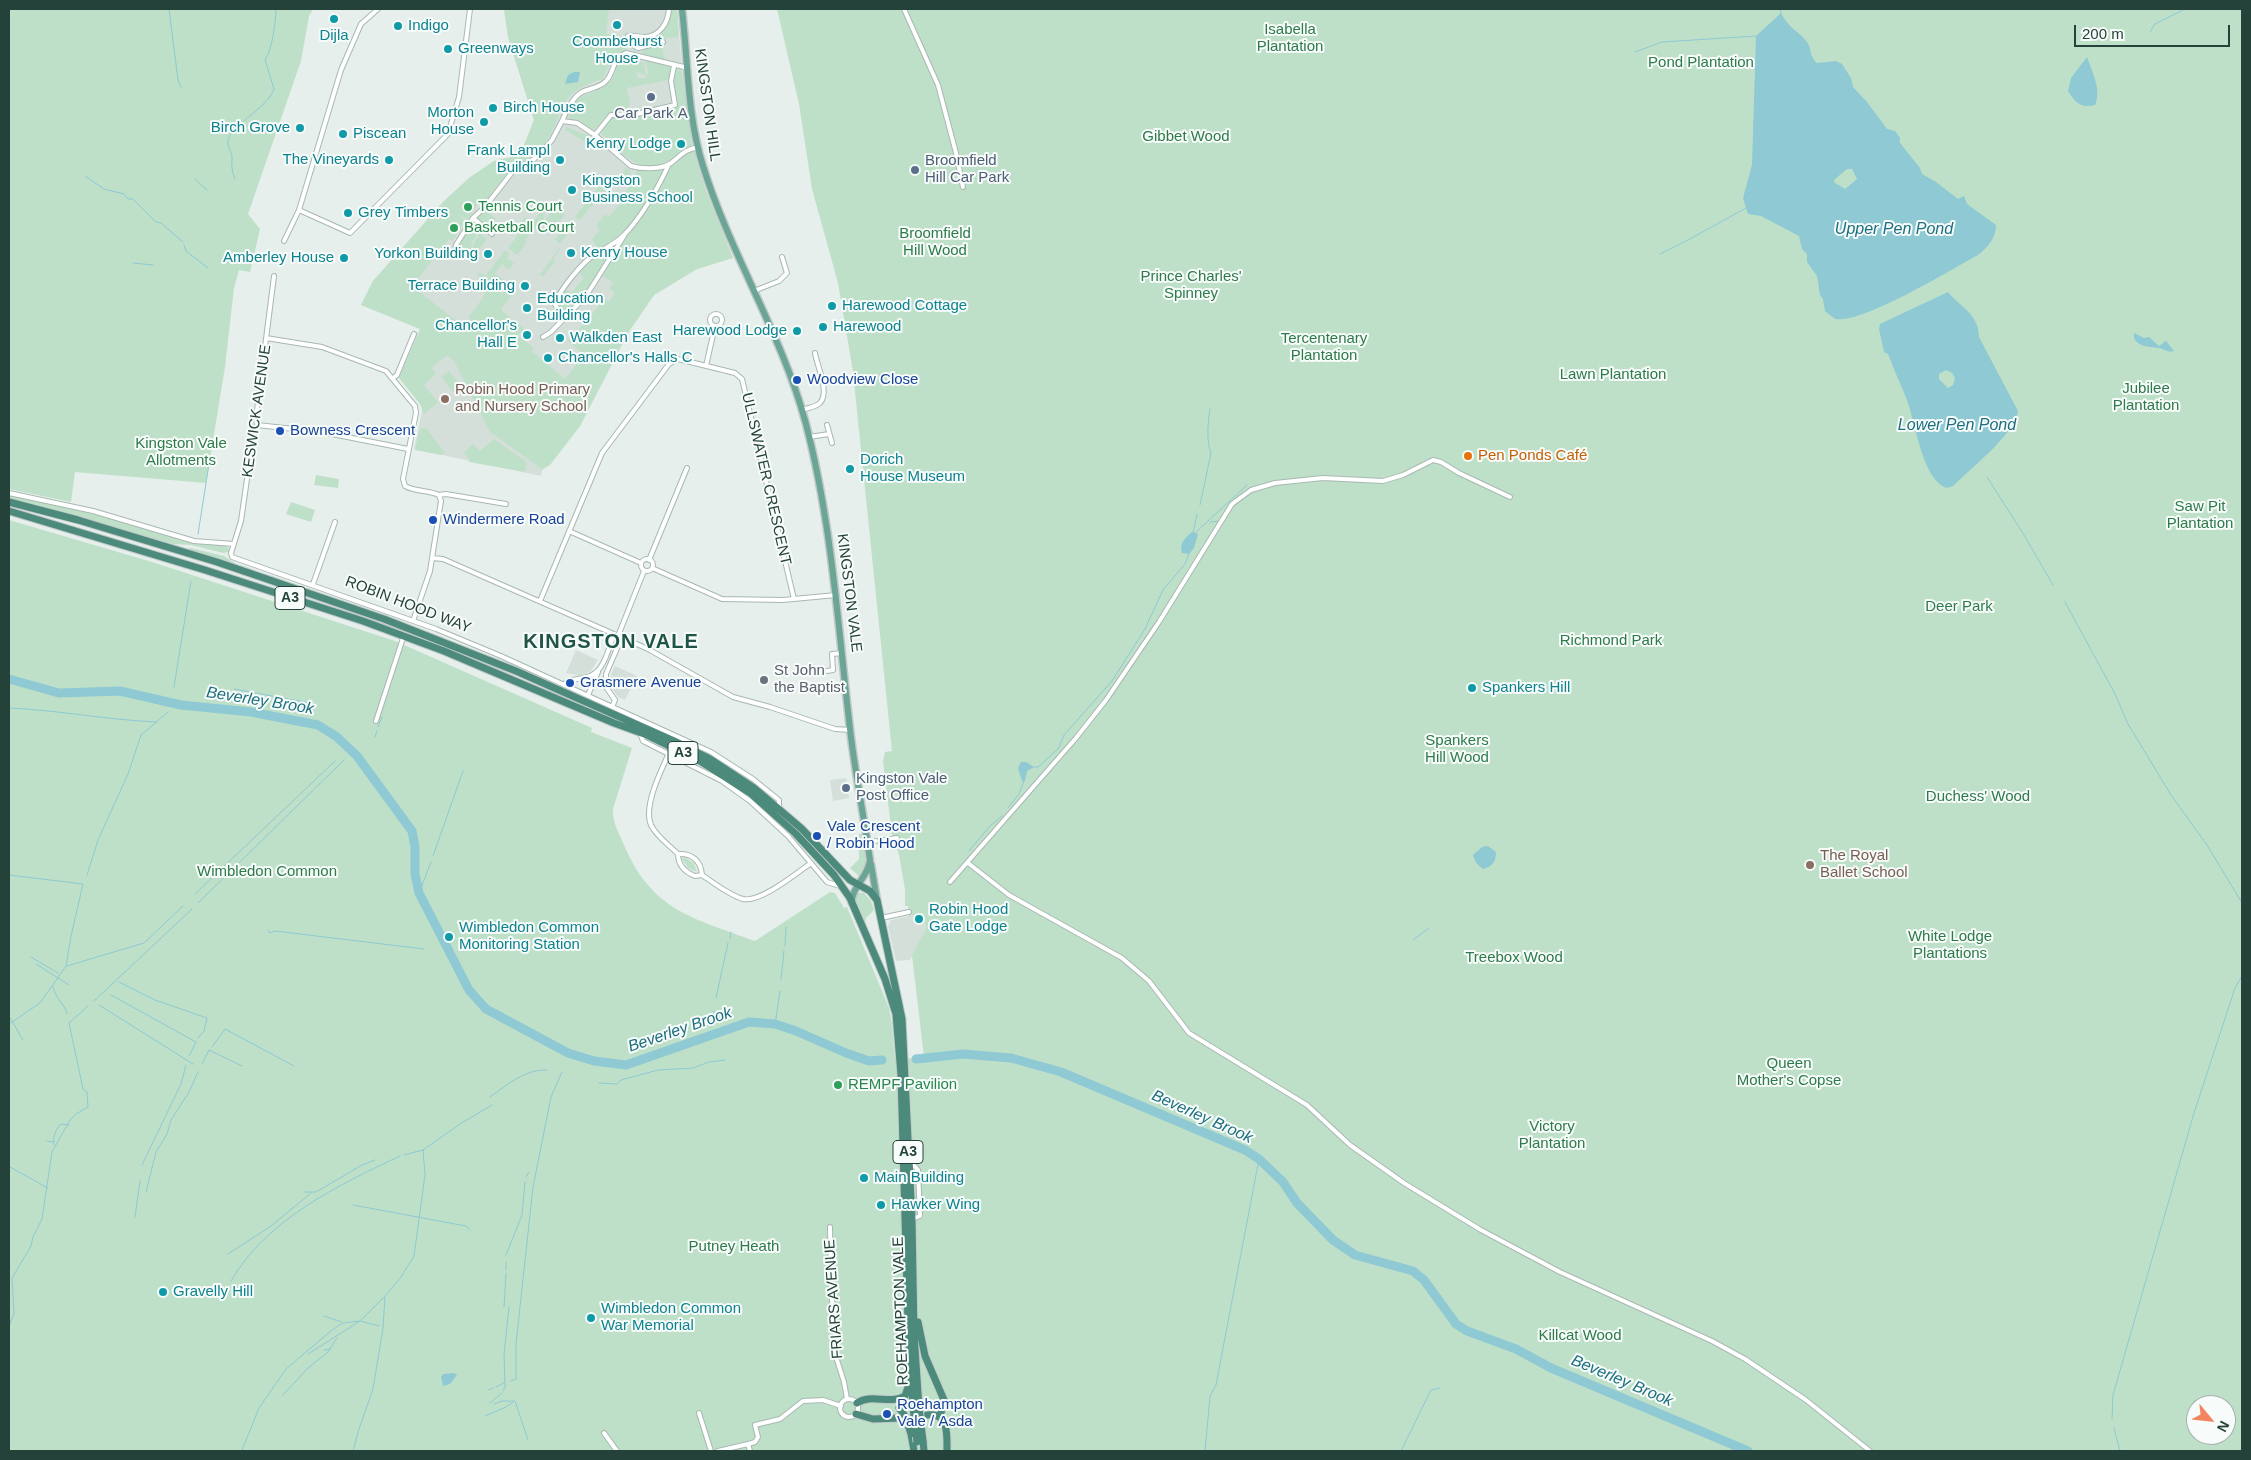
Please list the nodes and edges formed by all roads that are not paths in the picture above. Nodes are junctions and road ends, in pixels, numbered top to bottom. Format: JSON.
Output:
{"nodes":[{"id":1,"x":378,"y":9,"type":"edge"},
{"id":2,"x":470,"y":9,"type":"edge"},
{"id":3,"x":668,"y":9,"type":"edge"},
{"id":4,"x":682,"y":9,"type":"edge"},
{"id":5,"x":904,"y":9,"type":"edge"},
{"id":6,"x":663,"y":42,"type":"dead end"},
{"id":7,"x":639,"y":48,"type":"junction"},
{"id":8,"x":638,"y":55,"type":"junction"},
{"id":9,"x":674,"y":66,"type":"junction"},
{"id":10,"x":688,"y":68,"type":"junction"},
{"id":11,"x":562,"y":120,"type":"junction"},
{"id":12,"x":595,"y":135,"type":"junction"},
{"id":13,"x":698,"y":147,"type":"junction"},
{"id":14,"x":669,"y":164,"type":"junction"},
{"id":15,"x":963,"y":187,"type":"dead end"},
{"id":16,"x":299,"y":210,"type":"junction"},
{"id":17,"x":473,"y":218,"type":"junction"},
{"id":18,"x":492,"y":234,"type":"dead end"},
{"id":19,"x":624,"y":234,"type":"junction"},
{"id":20,"x":284,"y":240,"type":"dead end"},
{"id":21,"x":454,"y":257,"type":"dead end"},
{"id":22,"x":782,"y":257,"type":"dead end"},
{"id":23,"x":274,"y":276,"type":"dead end"},
{"id":24,"x":752,"y":289,"type":"junction"},
{"id":25,"x":563,"y":319,"type":"junction"},
{"id":26,"x":715,"y":326,"type":"dead end"},
{"id":27,"x":414,"y":334,"type":"dead end"},
{"id":28,"x":543,"y":337,"type":"dead end"},
{"id":29,"x":266,"y":338,"type":"junction"},
{"id":30,"x":815,"y":353,"type":"dead end"},
{"id":31,"x":706,"y":366,"type":"junction"},
{"id":32,"x":393,"y":378,"type":"junction"},
{"id":33,"x":802,"y":410,"type":"junction"},
{"id":34,"x":257,"y":424,"type":"junction"},
{"id":35,"x":827,"y":425,"type":"dead end"},
{"id":36,"x":829,"y":434,"type":"junction"},
{"id":37,"x":809,"y":437,"type":"junction"},
{"id":38,"x":832,"y":443,"type":"dead end"},
{"id":39,"x":408,"y":448,"type":"junction"},
{"id":40,"x":687,"y":468,"type":"dead end"},
{"id":41,"x":9,"y":493,"type":"edge"},
{"id":42,"x":439,"y":495,"type":"junction"},
{"id":43,"x":1510,"y":497,"type":"dead end"},
{"id":44,"x":9,"y":502,"type":"edge"},
{"id":45,"x":506,"y":504,"type":"dead end"},
{"id":46,"x":9,"y":511,"type":"edge"},
{"id":47,"x":335,"y":522,"type":"dead end"},
{"id":48,"x":569,"y":531,"type":"junction"},
{"id":49,"x":234,"y":544,"type":"junction"},
{"id":50,"x":432,"y":558,"type":"junction"},
{"id":51,"x":649,"y":560,"type":"junction"},
{"id":52,"x":641,"y":563,"type":"junction"},
{"id":53,"x":652,"y":568,"type":"junction"},
{"id":54,"x":644,"y":571,"type":"junction"},
{"id":55,"x":313,"y":584,"type":"junction"},
{"id":56,"x":836,"y":595,"type":"junction"},
{"id":57,"x":794,"y":599,"type":"junction"},
{"id":58,"x":540,"y":601,"type":"junction"},
{"id":59,"x":414,"y":621,"type":"junction"},
{"id":60,"x":404,"y":635,"type":"junction"},
{"id":61,"x":618,"y":636,"type":"junction"},
{"id":62,"x":828,"y":649,"type":"dead end"},
{"id":63,"x":843,"y":653,"type":"junction"},
{"id":64,"x":832,"y":654,"type":"junction"},
{"id":65,"x":599,"y":670,"type":"junction"},
{"id":66,"x":827,"y":671,"type":"dead end"},
{"id":67,"x":564,"y":685,"type":"junction"},
{"id":68,"x":588,"y":694,"type":"junction"},
{"id":69,"x":613,"y":705,"type":"junction"},
{"id":70,"x":376,"y":721,"type":"dead end"},
{"id":71,"x":850,"y":730,"type":"junction"},
{"id":72,"x":640,"y":733,"type":"junction"},
{"id":73,"x":669,"y":753,"type":"junction"},
{"id":74,"x":779,"y":808,"type":"junction"},
{"id":75,"x":896,"y":838,"type":"dead end"},
{"id":76,"x":884,"y":840,"type":"dead end"},
{"id":77,"x":876,"y":841,"type":"dead end"},
{"id":78,"x":868,"y":843,"type":"junction"},
{"id":79,"x":678,"y":854,"type":"junction"},
{"id":80,"x":870,"y":860,"type":"junction"},
{"id":81,"x":811,"y":863,"type":"junction"},
{"id":82,"x":968,"y":863,"type":"junction"},
{"id":83,"x":702,"y":875,"type":"junction"},
{"id":84,"x":950,"y":882,"type":"dead end"},
{"id":85,"x":858,"y":885,"type":"junction"},
{"id":86,"x":842,"y":886,"type":"junction"},
{"id":87,"x":877,"y":900,"type":"junction"},
{"id":88,"x":853,"y":904,"type":"junction"},
{"id":89,"x":909,"y":912,"type":"dead end"},
{"id":90,"x":881,"y":918,"type":"junction"},
{"id":91,"x":899,"y":1019,"type":"junction"},
{"id":92,"x":830,"y":1227,"type":"dead end"},
{"id":93,"x":913,"y":1285,"type":"junction"},
{"id":94,"x":911,"y":1377,"type":"junction"},
{"id":95,"x":847,"y":1399,"type":"junction"},
{"id":96,"x":888,"y":1401,"type":"junction"},
{"id":97,"x":857,"y":1403,"type":"junction"},
{"id":98,"x":841,"y":1406,"type":"junction"},
{"id":99,"x":916,"y":1407,"type":"junction"},
{"id":100,"x":699,"y":1413,"type":"dead end"},
{"id":101,"x":856,"y":1414,"type":"junction"},
{"id":102,"x":927,"y":1414,"type":"dead end"},
{"id":103,"x":940,"y":1417,"type":"junction"},
{"id":104,"x":901,"y":1418,"type":"dead end"},
{"id":105,"x":604,"y":1432,"type":"dead end"},
{"id":106,"x":920,"y":1441,"type":"junction"},
{"id":107,"x":748,"y":1444,"type":"junction"},
{"id":108,"x":617,"y":1451,"type":"edge"},
{"id":109,"x":711,"y":1451,"type":"edge"},
{"id":110,"x":718,"y":1451,"type":"edge"},
{"id":111,"x":750,"y":1451,"type":"edge"},
{"id":112,"x":914,"y":1451,"type":"edge"},
{"id":113,"x":918,"y":1451,"type":"edge"},
{"id":114,"x":924,"y":1451,"type":"edge"},
{"id":115,"x":947,"y":1451,"type":"edge"},
{"id":116,"x":1870,"y":1451,"type":"edge"}],
"edges":[{"from":1,"to":16,"type":"street"},
{"from":2,"to":16,"type":"street"},
{"from":3,"to":7,"type":"street"},
{"from":4,"to":10,"type":"main road","name":"KINGSTON HILL"},
{"from":5,"to":15,"type":"street"},
{"from":6,"to":7,"type":"street"},
{"from":7,"to":8,"type":"street"},
{"from":8,"to":9,"type":"street"},
{"from":8,"to":11,"type":"street"},
{"from":9,"to":10,"type":"street"},
{"from":9,"to":12,"type":"street"},
{"from":10,"to":13,"type":"main road","name":"KINGSTON HILL"},
{"from":11,"to":12,"type":"street"},
{"from":11,"to":17,"type":"street"},
{"from":12,"to":14,"type":"street"},
{"from":13,"to":14,"type":"street"},
{"from":13,"to":24,"type":"main road","name":"KINGSTON HILL"},
{"from":14,"to":19,"type":"street"},
{"from":16,"to":20,"type":"street"},
{"from":17,"to":18,"type":"street"},
{"from":17,"to":21,"type":"street"},
{"from":19,"to":25,"type":"street"},
{"from":19,"to":25,"type":"street"},
{"from":22,"to":24,"type":"street"},
{"from":23,"to":29,"type":"street","name":"KESWICK AVENUE"},
{"from":24,"to":33,"type":"main road","name":"KINGSTON VALE"},
{"from":25,"to":28,"type":"street"},
{"from":26,"to":31,"type":"street"},
{"from":27,"to":32,"type":"street"},
{"from":29,"to":32,"type":"street"},
{"from":29,"to":34,"type":"street","name":"KESWICK AVENUE"},
{"from":30,"to":33,"type":"street"},
{"from":31,"to":48,"type":"street","name":"ULLSWATER CRESCENT"},
{"from":31,"to":57,"type":"street","name":"ULLSWATER CRESCENT"},
{"from":32,"to":39,"type":"street"},
{"from":33,"to":37,"type":"main road","name":"KINGSTON VALE"},
{"from":34,"to":39,"type":"street"},
{"from":34,"to":49,"type":"street","name":"KESWICK AVENUE"},
{"from":35,"to":36,"type":"street"},
{"from":36,"to":37,"type":"street"},
{"from":36,"to":38,"type":"street"},
{"from":37,"to":56,"type":"main road","name":"KINGSTON VALE"},
{"from":39,"to":42,"type":"street"},
{"from":40,"to":51,"type":"street"},
{"from":41,"to":49,"type":"street"},
{"from":42,"to":45,"type":"street"},
{"from":42,"to":50,"type":"street"},
{"from":43,"to":82,"type":"street"},
{"from":44,"to":74,"type":"highway","name":"ROBIN HOOD WAY","number":"A3"},
{"from":46,"to":60,"type":"highway","name":"ROBIN HOOD WAY","number":"A3"},
{"from":47,"to":55,"type":"street"},
{"from":48,"to":52,"type":"street"},
{"from":48,"to":58,"type":"street","name":"ULLSWATER CRESCENT"},
{"from":49,"to":55,"type":"street","name":"ROBIN HOOD WAY"},
{"from":50,"to":58,"type":"street"},
{"from":50,"to":59,"type":"street"},
{"from":51,"to":52,"type":"street"},
{"from":51,"to":53,"type":"street"},
{"from":52,"to":54,"type":"street"},
{"from":53,"to":54,"type":"street"},
{"from":53,"to":57,"type":"street"},
{"from":54,"to":61,"type":"street"},
{"from":55,"to":59,"type":"street","name":"ROBIN HOOD WAY"},
{"from":56,"to":57,"type":"street"},
{"from":56,"to":63,"type":"main road","name":"KINGSTON VALE"},
{"from":58,"to":61,"type":"street"},
{"from":59,"to":67,"type":"street","name":"ROBIN HOOD WAY"},
{"from":60,"to":70,"type":"street"},
{"from":60,"to":72,"type":"highway","name":"ROBIN HOOD WAY","number":"A3"},
{"from":61,"to":65,"type":"street"},
{"from":61,"to":69,"type":"street"},
{"from":61,"to":71,"type":"street"},
{"from":62,"to":64,"type":"street"},
{"from":63,"to":64,"type":"street"},
{"from":63,"to":71,"type":"main road","name":"KINGSTON VALE"},
{"from":64,"to":66,"type":"street"},
{"from":65,"to":67,"type":"street"},
{"from":65,"to":68,"type":"street"},
{"from":67,"to":68,"type":"street","name":"ROBIN HOOD WAY"},
{"from":68,"to":69,"type":"street","name":"ROBIN HOOD WAY"},
{"from":69,"to":74,"type":"street","name":"ROBIN HOOD WAY"},
{"from":71,"to":78,"type":"main road","name":"KINGSTON VALE"},
{"from":72,"to":73,"type":"street","name":"ROBIN HOOD WAY"},
{"from":72,"to":86,"type":"highway","name":"ROBIN HOOD WAY","number":"A3"},
{"from":73,"to":79,"type":"street"},
{"from":73,"to":81,"type":"street","name":"ROBIN HOOD WAY"},
{"from":74,"to":85,"type":"highway","name":"ROBIN HOOD WAY","number":"A3"},
{"from":75,"to":76,"type":"street"},
{"from":77,"to":78,"type":"street"},
{"from":78,"to":80,"type":"main road","name":"KINGSTON VALE"},
{"from":79,"to":83,"type":"street"},
{"from":79,"to":83,"type":"street"},
{"from":80,"to":85,"type":"main road"},
{"from":80,"to":87,"type":"main road","name":"KINGSTON VALE"},
{"from":81,"to":83,"type":"street"},
{"from":81,"to":86,"type":"street","name":"ROBIN HOOD WAY"},
{"from":82,"to":84,"type":"street"},
{"from":82,"to":116,"type":"street"},
{"from":85,"to":87,"type":"highway","number":"A3"},
{"from":85,"to":88,"type":"main road"},
{"from":86,"to":88,"type":"highway","name":"ROBIN HOOD WAY","number":"A3"},
{"from":87,"to":90,"type":"highway","number":"A3"},
{"from":88,"to":91,"type":"highway","number":"A3"},
{"from":89,"to":90,"type":"street"},
{"from":90,"to":91,"type":"highway","number":"A3"},
{"from":91,"to":93,"type":"highway","name":"ROEHAMPTON VALE","number":"A3"},
{"from":91,"to":94,"type":"highway","name":"ROEHAMPTON VALE","number":"A3"},
{"from":92,"to":95,"type":"street","name":"FRIARS AVENUE"},
{"from":93,"to":99,"type":"highway","name":"ROEHAMPTON VALE","number":"A3"},
{"from":93,"to":103,"type":"highway","number":"A3"},
{"from":94,"to":96,"type":"highway","number":"A3"},
{"from":94,"to":99,"type":"highway","name":"ROEHAMPTON VALE","number":"A3"},
{"from":95,"to":97,"type":"street"},
{"from":95,"to":98,"type":"street"},
{"from":96,"to":97,"type":"highway"},
{"from":96,"to":112,"type":"highway","bridge":true},
{"from":97,"to":101,"type":"street"},
{"from":98,"to":101,"type":"street"},
{"from":98,"to":107,"type":"street"},
{"from":99,"to":106,"type":"highway","name":"ROEHAMPTON VALE","number":"A3","bridge":true},
{"from":100,"to":109,"type":"street"},
{"from":101,"to":104,"type":"highway"},
{"from":102,"to":103,"type":"highway"},
{"from":103,"to":115,"type":"highway","number":"A3"},
{"from":105,"to":108,"type":"street"},
{"from":106,"to":113,"type":"highway","name":"ROEHAMPTON VALE","number":"A3"},
{"from":106,"to":114,"type":"highway","name":"ROEHAMPTON VALE","number":"A3"},
{"from":107,"to":110,"type":"street"},
{"from":107,"to":111,"type":"street"}]}
